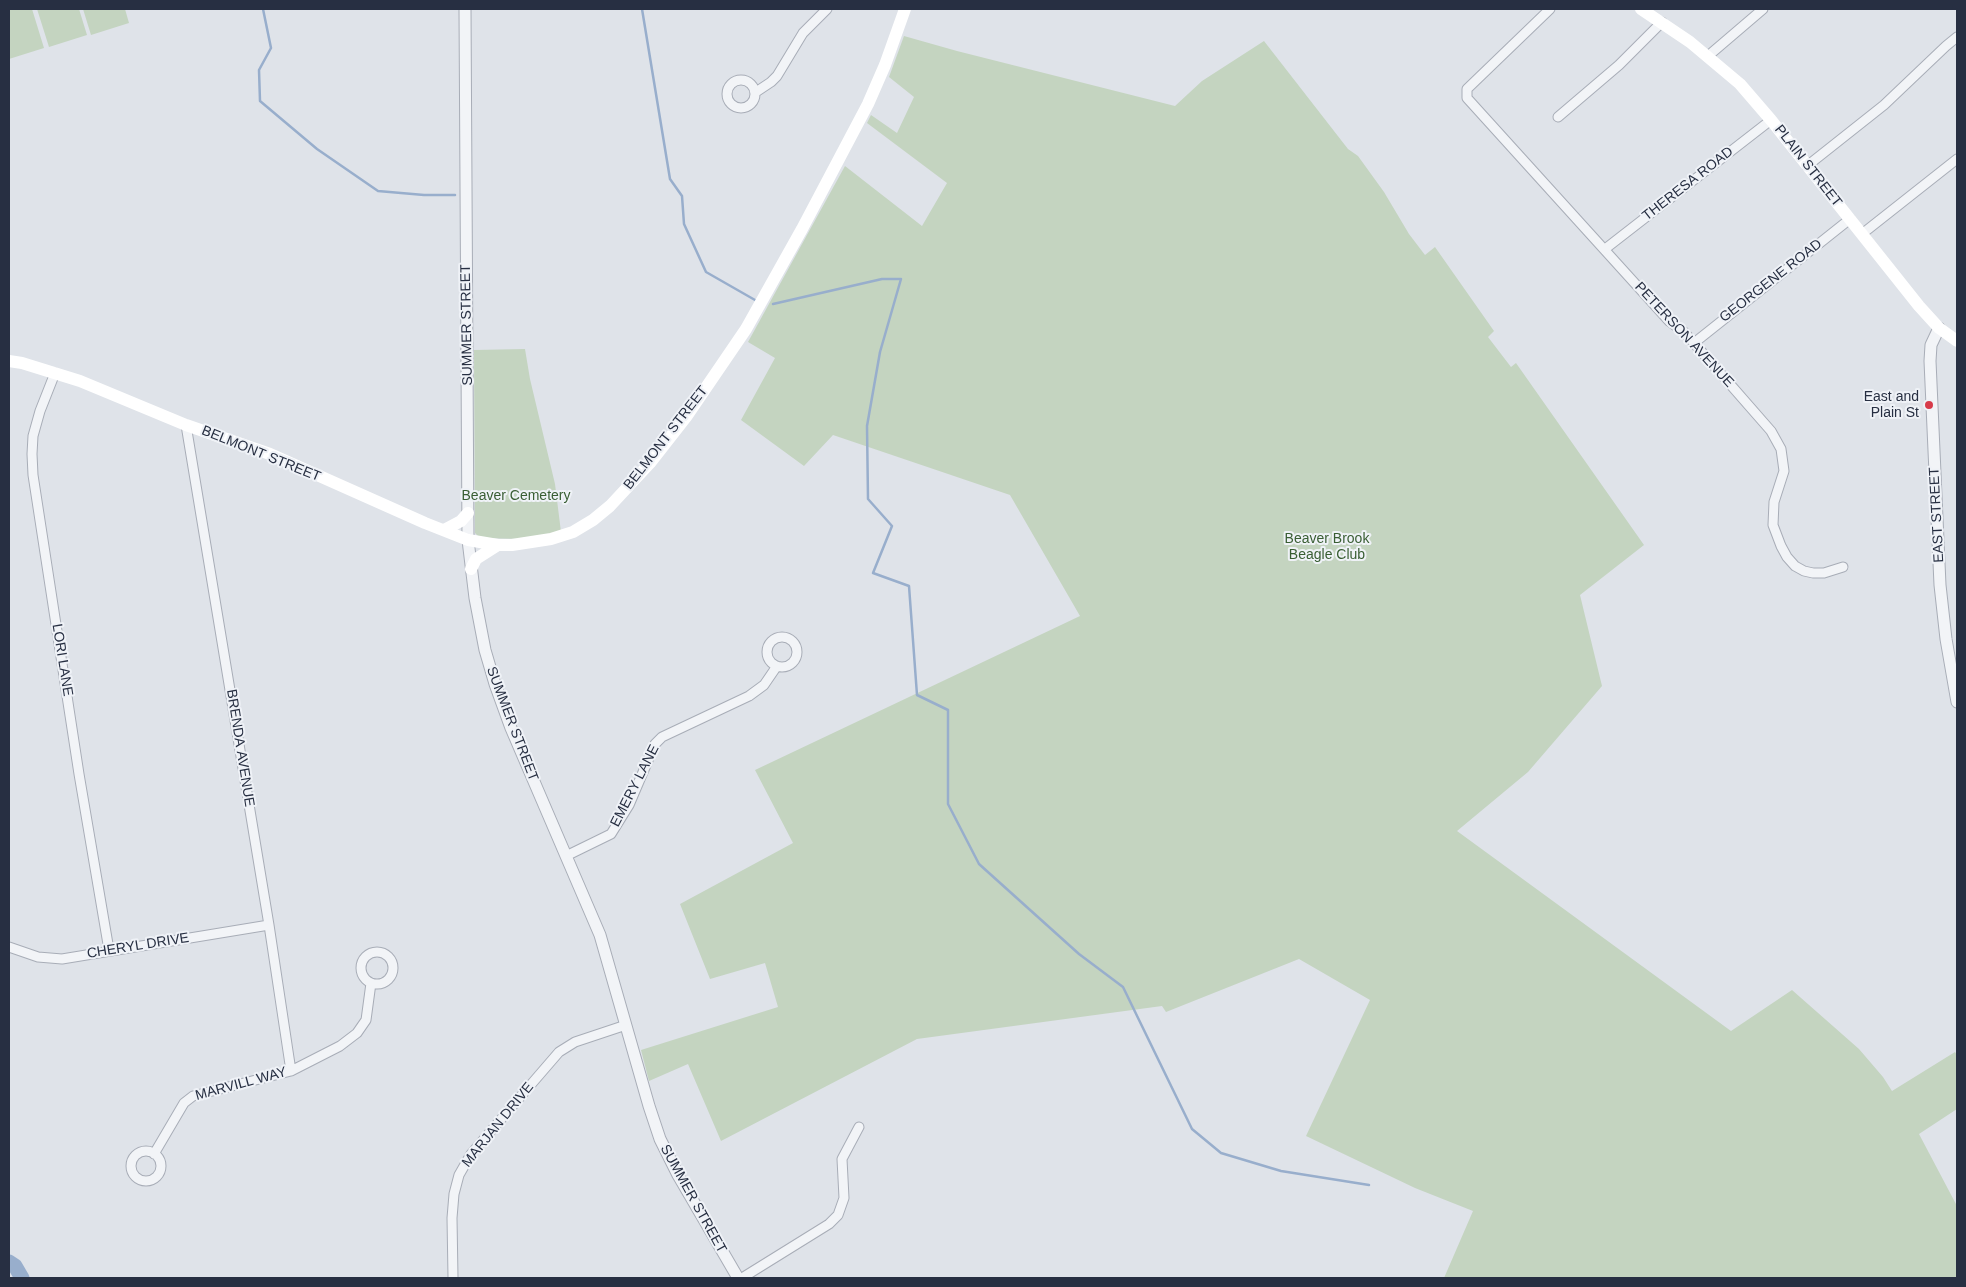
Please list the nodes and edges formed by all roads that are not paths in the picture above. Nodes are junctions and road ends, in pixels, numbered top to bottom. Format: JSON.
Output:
{"nodes":[{"id":1,"x":465,"y":9,"type":"edge"},
{"id":2,"x":827,"y":9,"type":"edge"},
{"id":3,"x":905,"y":9,"type":"edge"},
{"id":4,"x":1550,"y":9,"type":"edge"},
{"id":5,"x":1641,"y":9,"type":"edge"},
{"id":6,"x":1763,"y":9,"type":"edge"},
{"id":7,"x":1662,"y":22,"type":"junction"},
{"id":8,"x":1957,"y":37,"type":"edge"},
{"id":9,"x":1708,"y":56,"type":"junction"},
{"id":10,"x":756,"y":92,"type":"dead end"},
{"id":11,"x":1558,"y":117,"type":"dead end"},
{"id":12,"x":1771,"y":120,"type":"junction"},
{"id":13,"x":1957,"y":159,"type":"edge"},
{"id":14,"x":1807,"y":166,"type":"junction"},
{"id":15,"x":1850,"y":219,"type":"junction"},
{"id":16,"x":1862,"y":234,"type":"junction"},
{"id":17,"x":1605,"y":249,"type":"junction"},
{"id":18,"x":1939,"y":328,"type":"junction"},
{"id":19,"x":1957,"y":341,"type":"edge"},
{"id":20,"x":1694,"y":343,"type":"junction"},
{"id":21,"x":9,"y":360,"type":"edge"},
{"id":22,"x":55,"y":373,"type":"junction"},
{"id":23,"x":186,"y":425,"type":"junction"},
{"id":24,"x":468,"y":513,"type":"junction"},
{"id":25,"x":444,"y":530,"type":"junction"},
{"id":26,"x":468,"y":540,"type":"junction"},
{"id":27,"x":498,"y":545,"type":"junction"},
{"id":28,"x":1843,"y":567,"type":"dead end"},
{"id":29,"x":471,"y":569,"type":"junction"},
{"id":30,"x":776,"y":666,"type":"dead end"},
{"id":31,"x":1957,"y":701,"type":"edge"},
{"id":32,"x":566,"y":856,"type":"junction"},
{"id":33,"x":269,"y":925,"type":"junction"},
{"id":34,"x":9,"y":947,"type":"edge"},
{"id":35,"x":109,"y":950,"type":"junction"},
{"id":36,"x":372,"y":983,"type":"dead end"},
{"id":37,"x":626,"y":1026,"type":"junction"},
{"id":38,"x":291,"y":1071,"type":"junction"},
{"id":39,"x":859,"y":1126,"type":"dead end"},
{"id":40,"x":154,"y":1154,"type":"dead end"},
{"id":41,"x":454,"y":1278,"type":"edge"},
{"id":42,"x":738,"y":1278,"type":"edge"},
{"id":43,"x":742,"y":1278,"type":"edge"}],
"edges":[{"from":1,"to":24,"type":"street","name":"SUMMER STREET"},
{"from":2,"to":10,"type":"street"},
{"from":3,"to":27,"type":"main road","name":"BELMONT STREET"},
{"from":4,"to":17,"type":"street","name":"PETERSON AVENUE"},
{"from":5,"to":7,"type":"main road","name":"PLAIN STREET"},
{"from":6,"to":9,"type":"street"},
{"from":7,"to":9,"type":"main road","name":"PLAIN STREET"},
{"from":7,"to":11,"type":"street"},
{"from":8,"to":14,"type":"street"},
{"from":9,"to":12,"type":"main road","name":"PLAIN STREET"},
{"from":12,"to":14,"type":"main road","name":"PLAIN STREET"},
{"from":12,"to":17,"type":"street","name":"THERESA ROAD"},
{"from":13,"to":16,"type":"street"},
{"from":14,"to":15,"type":"main road","name":"PLAIN STREET"},
{"from":15,"to":16,"type":"main road","name":"PLAIN STREET"},
{"from":15,"to":20,"type":"street","name":"GEORGENE ROAD"},
{"from":16,"to":18,"type":"main road","name":"PLAIN STREET"},
{"from":17,"to":20,"type":"street","name":"PETERSON AVENUE"},
{"from":18,"to":19,"type":"main road","name":"PLAIN STREET"},
{"from":18,"to":31,"type":"street","name":"EAST STREET"},
{"from":20,"to":28,"type":"street","name":"PETERSON AVENUE"},
{"from":21,"to":22,"type":"main road","name":"BELMONT STREET"},
{"from":22,"to":23,"type":"main road","name":"BELMONT STREET"},
{"from":22,"to":35,"type":"street","name":"LORI LANE"},
{"from":23,"to":25,"type":"main road","name":"BELMONT STREET"},
{"from":23,"to":33,"type":"street","name":"BRENDA AVENUE"},
{"from":24,"to":25,"type":"main road"},
{"from":24,"to":26,"type":"street","name":"SUMMER STREET"},
{"from":25,"to":26,"type":"main road","name":"BELMONT STREET"},
{"from":26,"to":27,"type":"main road","name":"BELMONT STREET"},
{"from":26,"to":29,"type":"street","name":"SUMMER STREET"},
{"from":27,"to":29,"type":"main road"},
{"from":29,"to":32,"type":"street","name":"SUMMER STREET"},
{"from":30,"to":32,"type":"street","name":"EMERY LANE"},
{"from":32,"to":37,"type":"street","name":"SUMMER STREET"},
{"from":33,"to":35,"type":"street","name":"CHERYL DRIVE"},
{"from":33,"to":38,"type":"street","name":"BRENDA AVENUE"},
{"from":34,"to":35,"type":"street","name":"CHERYL DRIVE"},
{"from":36,"to":38,"type":"street","name":"MARVILL WAY"},
{"from":37,"to":41,"type":"street","name":"MARJAN DRIVE"},
{"from":37,"to":42,"type":"street","name":"SUMMER STREET"},
{"from":38,"to":40,"type":"street","name":"MARVILL WAY"},
{"from":39,"to":43,"type":"street"}]}
